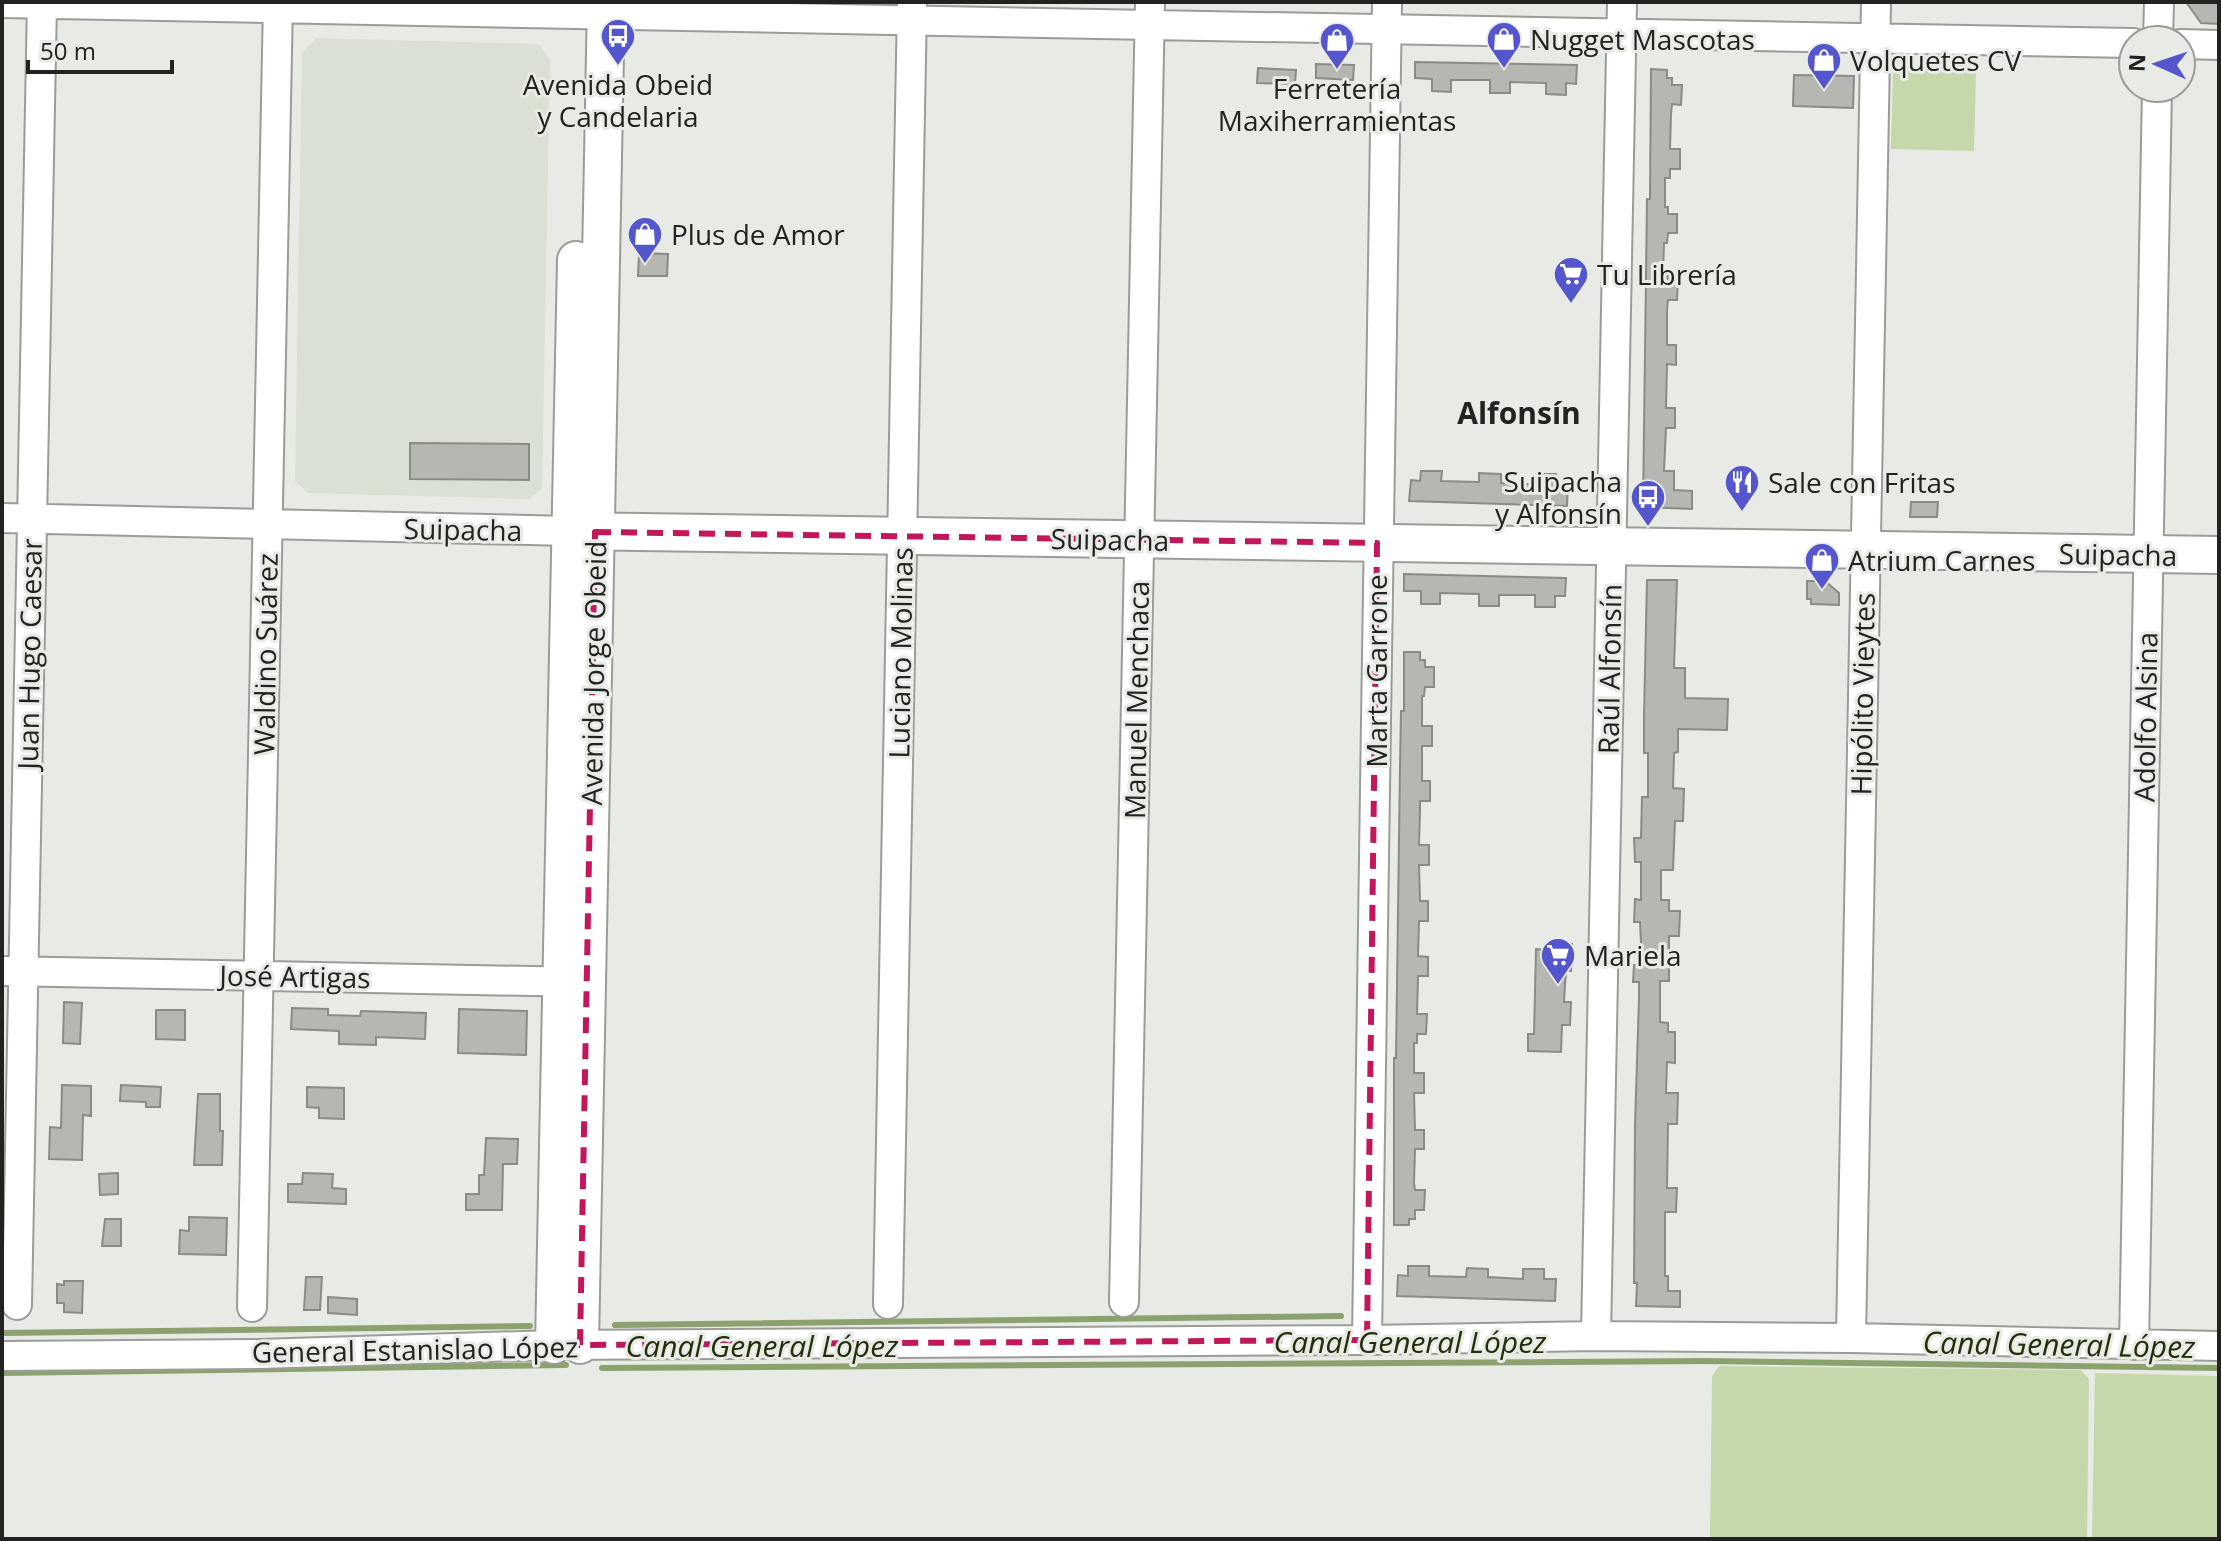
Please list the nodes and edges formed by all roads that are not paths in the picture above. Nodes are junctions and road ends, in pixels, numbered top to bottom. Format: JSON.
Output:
{"nodes":[{"id":1,"x":1387,"y":2,"type":"edge"},
{"id":2,"x":1622,"y":2,"type":"edge"},
{"id":3,"x":1876,"y":2,"type":"edge"},
{"id":4,"x":2159,"y":2,"type":"edge"},
{"id":5,"x":2,"y":3,"type":"edge"},
{"id":6,"x":42,"y":3,"type":"edge"},
{"id":7,"x":278,"y":5,"type":"edge"},
{"id":8,"x":593,"y":7,"type":"edge"},
{"id":9,"x":912,"y":11,"type":"edge"},
{"id":10,"x":1150,"y":14,"type":"edge"},
{"id":11,"x":2158,"y":24,"type":"edge"},
{"id":12,"x":1387,"y":31,"type":"junction"},
{"id":13,"x":1622,"y":35,"type":"junction"},
{"id":14,"x":1875,"y":39,"type":"junction"},
{"id":15,"x":2117,"y":43,"type":"edge"},
{"id":16,"x":2197,"y":44,"type":"edge"},
{"id":17,"x":2219,"y":45,"type":"edge"},
{"id":18,"x":2157,"y":104,"type":"edge"},
{"id":19,"x":2,"y":518,"type":"edge"},
{"id":20,"x":32,"y":519,"type":"junction"},
{"id":21,"x":268,"y":524,"type":"junction"},
{"id":22,"x":583,"y":531,"type":"junction"},
{"id":23,"x":902,"y":536,"type":"junction"},
{"id":24,"x":1139,"y":539,"type":"junction"},
{"id":25,"x":1377,"y":543,"type":"junction"},
{"id":26,"x":1612,"y":546,"type":"junction"},
{"id":27,"x":1865,"y":550,"type":"junction"},
{"id":28,"x":2148,"y":554,"type":"junction"},
{"id":29,"x":2219,"y":555,"type":"edge"},
{"id":30,"x":12,"y":971,"type":"edge"},
{"id":31,"x":259,"y":976,"type":"junction"},
{"id":32,"x":574,"y":982,"type":"junction"},
{"id":33,"x":1124,"y":1302,"type":"dead end"},
{"id":34,"x":888,"y":1304,"type":"dead end"},
{"id":35,"x":17,"y":1305,"type":"dead end"},
{"id":36,"x":252,"y":1307,"type":"dead end"},
{"id":37,"x":1596,"y":1336,"type":"junction"},
{"id":38,"x":1851,"y":1338,"type":"junction"},
{"id":39,"x":1367,"y":1340,"type":"junction"},
{"id":40,"x":567,"y":1345,"type":"junction"},
{"id":41,"x":2134,"y":1345,"type":"junction"},
{"id":42,"x":2219,"y":1346,"type":"edge"},
{"id":43,"x":2,"y":1356,"type":"edge"}],
"edges":[{"from":1,"to":12,"type":"street","name":"Marta Garrone"},
{"from":2,"to":13,"type":"street","name":"Raúl Alfonsín"},
{"from":3,"to":14,"type":"street","name":"Hipólito Vieytes"},
{"from":4,"to":11,"type":"street"},
{"from":5,"to":6,"type":"street"},
{"from":6,"to":7,"type":"street"},
{"from":6,"to":20,"type":"street","name":"Juan Hugo Caesar"},
{"from":7,"to":8,"type":"street"},
{"from":7,"to":21,"type":"street","name":"Waldino Suárez"},
{"from":8,"to":9,"type":"street"},
{"from":8,"to":22,"type":"main road","name":"Avenida Jorge Obeid"},
{"from":9,"to":10,"type":"street"},
{"from":9,"to":23,"type":"street","name":"Luciano Molinas"},
{"from":10,"to":12,"type":"street"},
{"from":10,"to":24,"type":"street","name":"Manuel Menchaca"},
{"from":12,"to":13,"type":"street"},
{"from":12,"to":25,"type":"street","name":"Marta Garrone"},
{"from":13,"to":14,"type":"street"},
{"from":13,"to":26,"type":"street","name":"Raúl Alfonsín"},
{"from":14,"to":15,"type":"street"},
{"from":14,"to":27,"type":"street","name":"Hipólito Vieytes"},
{"from":16,"to":17,"type":"street"},
{"from":18,"to":28,"type":"street","name":"Adolfo Alsina"},
{"from":19,"to":20,"type":"street","name":"Suipacha"},
{"from":20,"to":21,"type":"street","name":"Suipacha"},
{"from":20,"to":30,"type":"street","name":"Juan Hugo Caesar"},
{"from":21,"to":22,"type":"street","name":"Suipacha"},
{"from":21,"to":31,"type":"street","name":"Waldino Suárez"},
{"from":22,"to":23,"type":"main road","name":"Suipacha"},
{"from":22,"to":32,"type":"main road","name":"Avenida Jorge Obeid"},
{"from":23,"to":24,"type":"main road","name":"Suipacha"},
{"from":23,"to":34,"type":"street","name":"Luciano Molinas"},
{"from":24,"to":25,"type":"main road","name":"Suipacha"},
{"from":24,"to":33,"type":"street","name":"Manuel Menchaca"},
{"from":25,"to":26,"type":"main road","name":"Suipacha"},
{"from":25,"to":39,"type":"street","name":"Marta Garrone"},
{"from":26,"to":27,"type":"main road","name":"Suipacha"},
{"from":26,"to":37,"type":"street","name":"Raúl Alfonsín"},
{"from":27,"to":28,"type":"main road","name":"Suipacha"},
{"from":27,"to":38,"type":"street","name":"Hipólito Vieytes"},
{"from":28,"to":29,"type":"main road","name":"Suipacha"},
{"from":28,"to":41,"type":"street","name":"Adolfo Alsina"},
{"from":30,"to":31,"type":"street","name":"José Artigas"},
{"from":30,"to":35,"type":"street","name":"Juan Hugo Caesar"},
{"from":31,"to":32,"type":"street","name":"José Artigas"},
{"from":31,"to":36,"type":"street","name":"Waldino Suárez"},
{"from":32,"to":40,"type":"main road","name":"Avenida Jorge Obeid"},
{"from":37,"to":38,"type":"street","name":"General Estanislao López"},
{"from":37,"to":39,"type":"street","name":"General Estanislao López"},
{"from":38,"to":41,"type":"street","name":"General Estanislao López"},
{"from":39,"to":40,"type":"street","name":"General Estanislao López"},
{"from":40,"to":43,"type":"street","name":"General Estanislao López"},
{"from":41,"to":42,"type":"street","name":"General Estanislao López"}]}
